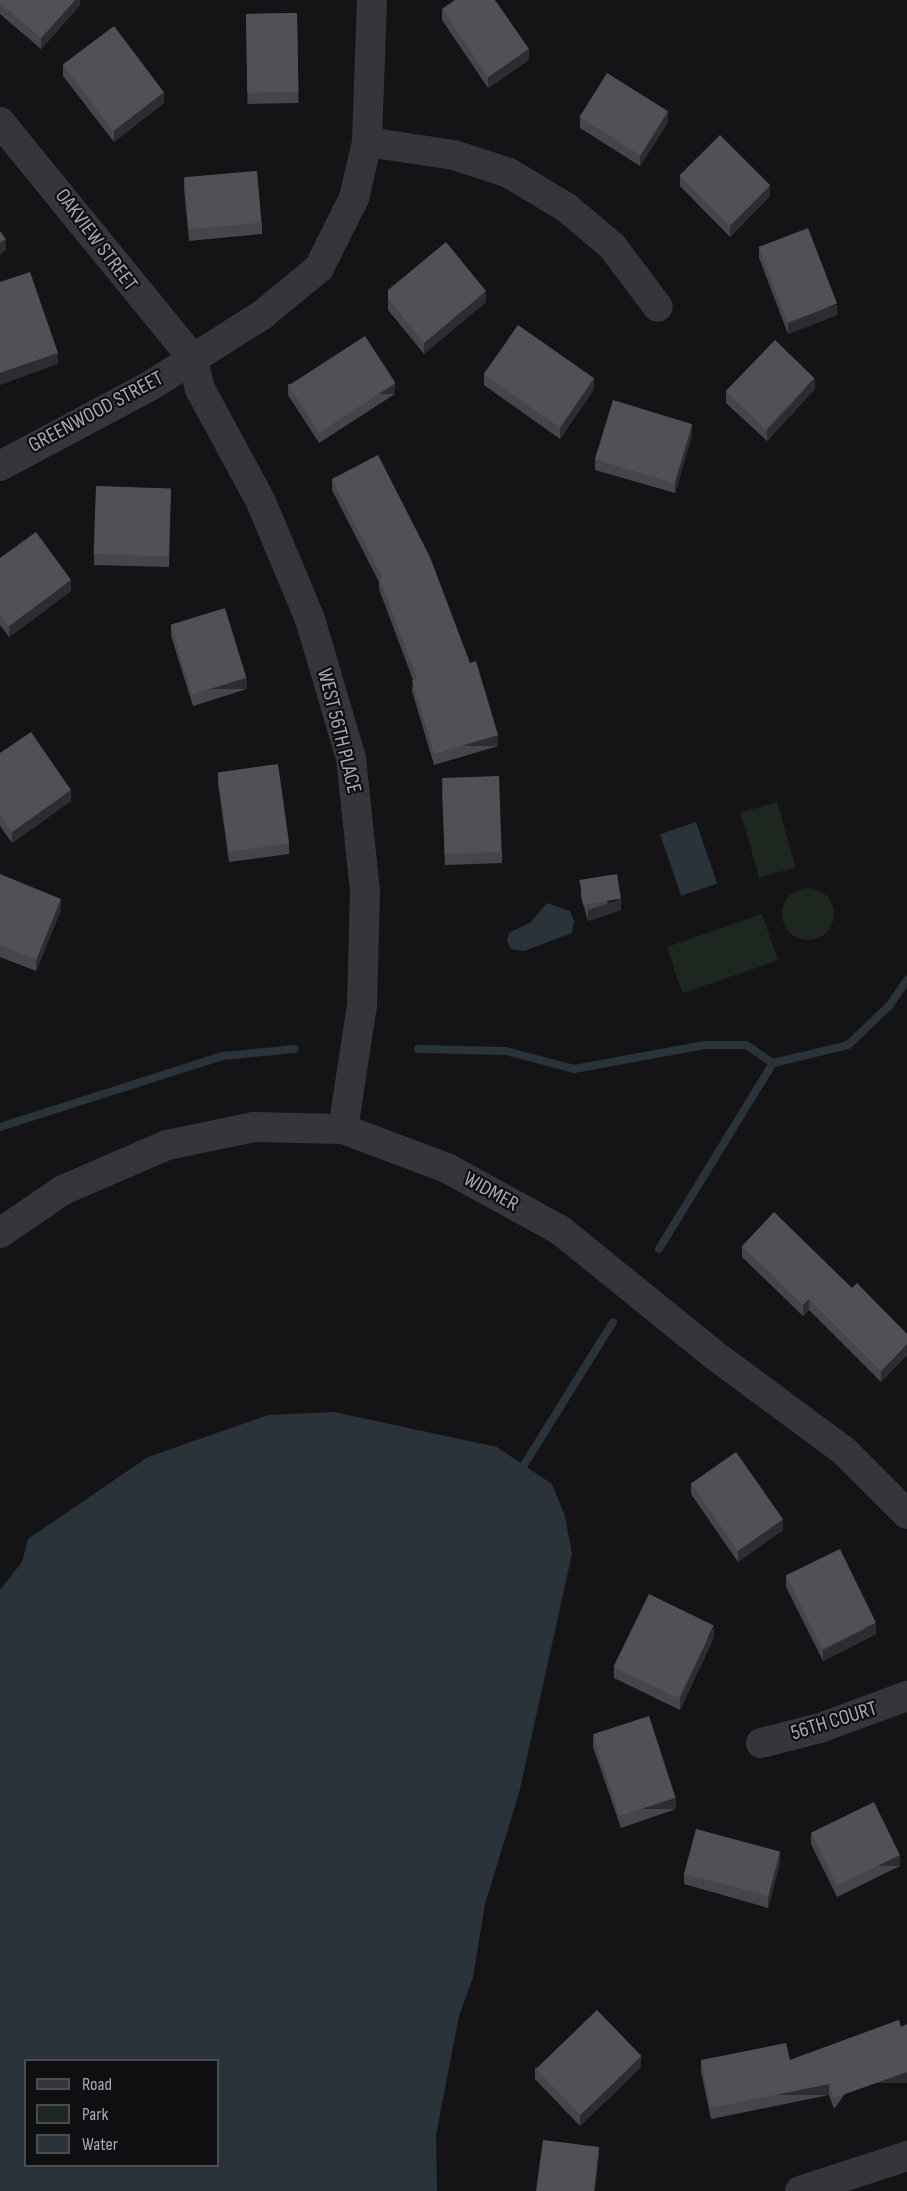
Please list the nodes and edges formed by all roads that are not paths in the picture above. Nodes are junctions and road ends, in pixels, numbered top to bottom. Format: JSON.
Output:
{"nodes":[{"id":1,"x":372,"y":0,"type":"edge"},
{"id":2,"x":0,"y":122,"type":"edge"},
{"id":3,"x":367,"y":142,"type":"junction"},
{"id":4,"x":658,"y":307,"type":"dead end"},
{"id":5,"x":193,"y":359,"type":"junction"},
{"id":6,"x":0,"y":466,"type":"edge"},
{"id":7,"x":343,"y":1129,"type":"junction"},
{"id":8,"x":0,"y":1233,"type":"edge"},
{"id":9,"x":907,"y":1514,"type":"edge"},
{"id":10,"x":907,"y":1696,"type":"edge"},
{"id":11,"x":761,"y":1743,"type":"dead end"},
{"id":12,"x":907,"y":2156,"type":"edge"},
{"id":13,"x":800,"y":2191,"type":"edge"}],
"edges":[{"from":1,"to":3,"type":"street","name":"GREENWOOD STREET"},
{"from":2,"to":5,"type":"street","name":"OAKVIEW STREET"},
{"from":3,"to":4,"type":"street"},
{"from":3,"to":5,"type":"street","name":"GREENWOOD STREET"},
{"from":5,"to":6,"type":"street","name":"GREENWOOD STREET"},
{"from":5,"to":7,"type":"street","name":"WEST 56TH PLACE"},
{"from":7,"to":8,"type":"street","name":"WIDMER"},
{"from":7,"to":9,"type":"street","name":"WIDMER"},
{"from":10,"to":11,"type":"street","name":"56TH COURT"},
{"from":12,"to":13,"type":"street"}]}
